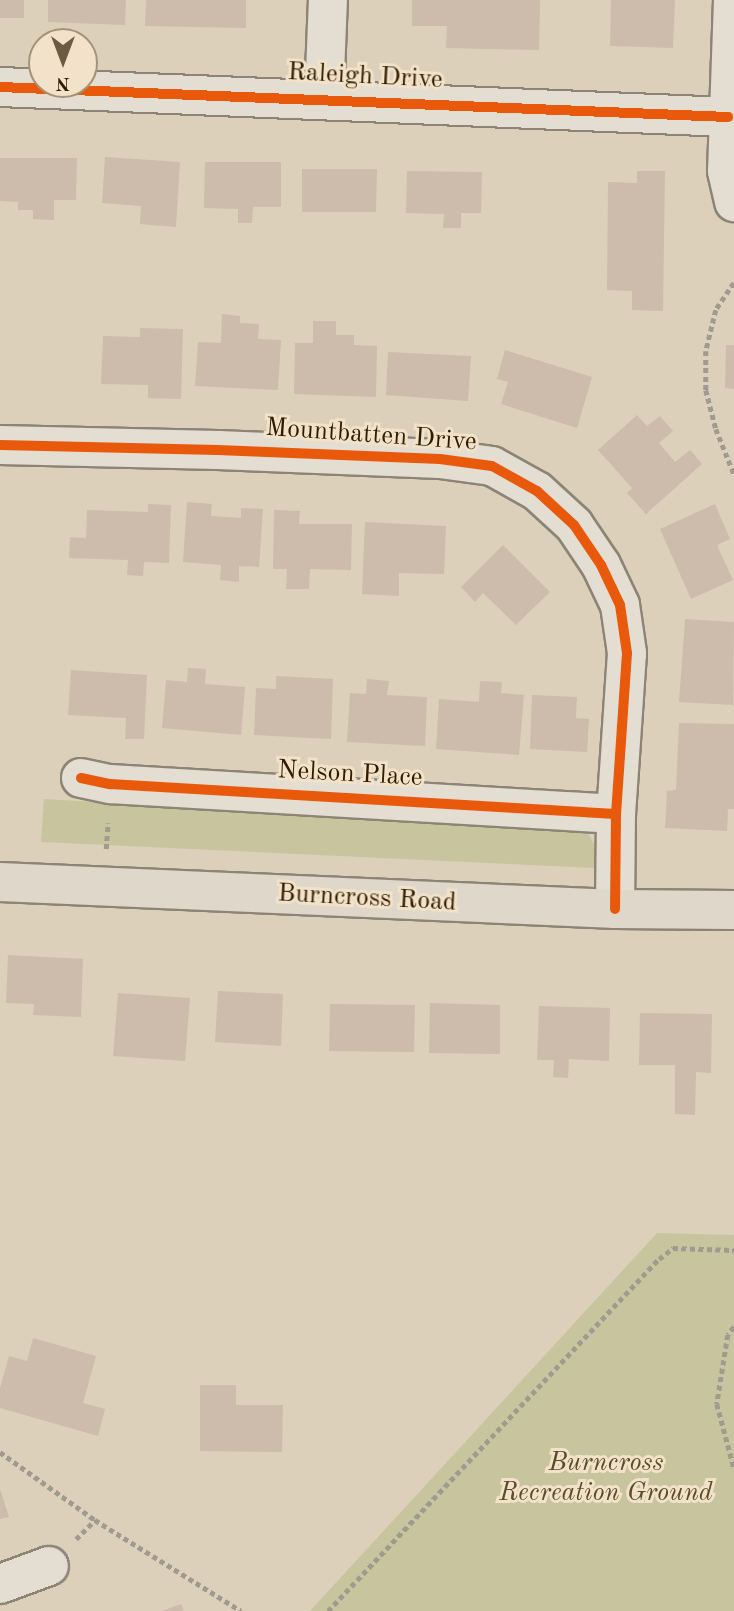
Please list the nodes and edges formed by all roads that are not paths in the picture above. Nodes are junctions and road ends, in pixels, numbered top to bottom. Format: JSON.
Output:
{"nodes":[{"id":1,"x":328,"y":0,"type":"edge"},
{"id":2,"x":733,"y":0,"type":"edge"},
{"id":3,"x":0,"y":87,"type":"edge"},
{"id":4,"x":324,"y":98,"type":"junction"},
{"id":5,"x":729,"y":117,"type":"junction"},
{"id":6,"x":734,"y":202,"type":"edge"},
{"id":7,"x":0,"y":445,"type":"edge"},
{"id":8,"x":96,"y":781,"type":"road end"},
{"id":9,"x":616,"y":814,"type":"junction"},
{"id":10,"x":0,"y":882,"type":"edge"},
{"id":11,"x":615,"y":909,"type":"junction"},
{"id":12,"x":734,"y":910,"type":"edge"},
{"id":13,"x":49,"y":1566,"type":"dead end"},
{"id":14,"x":0,"y":1584,"type":"edge"}],
"edges":[{"from":1,"to":4,"type":"street"},
{"from":2,"to":5,"type":"street"},
{"from":3,"to":4,"type":"street","name":"Raleigh Drive"},
{"from":4,"to":5,"type":"street","name":"Raleigh Drive"},
{"from":5,"to":6,"type":"street"},
{"from":7,"to":9,"type":"street","name":"Mountbatten Drive"},
{"from":8,"to":9,"type":"street","name":"Nelson Place"},
{"from":9,"to":11,"type":"street","name":"Mountbatten Drive"},
{"from":10,"to":11,"type":"main road","name":"Burncross Road"},
{"from":11,"to":12,"type":"main road","name":"Burncross Road"},
{"from":13,"to":14,"type":"street"}]}
